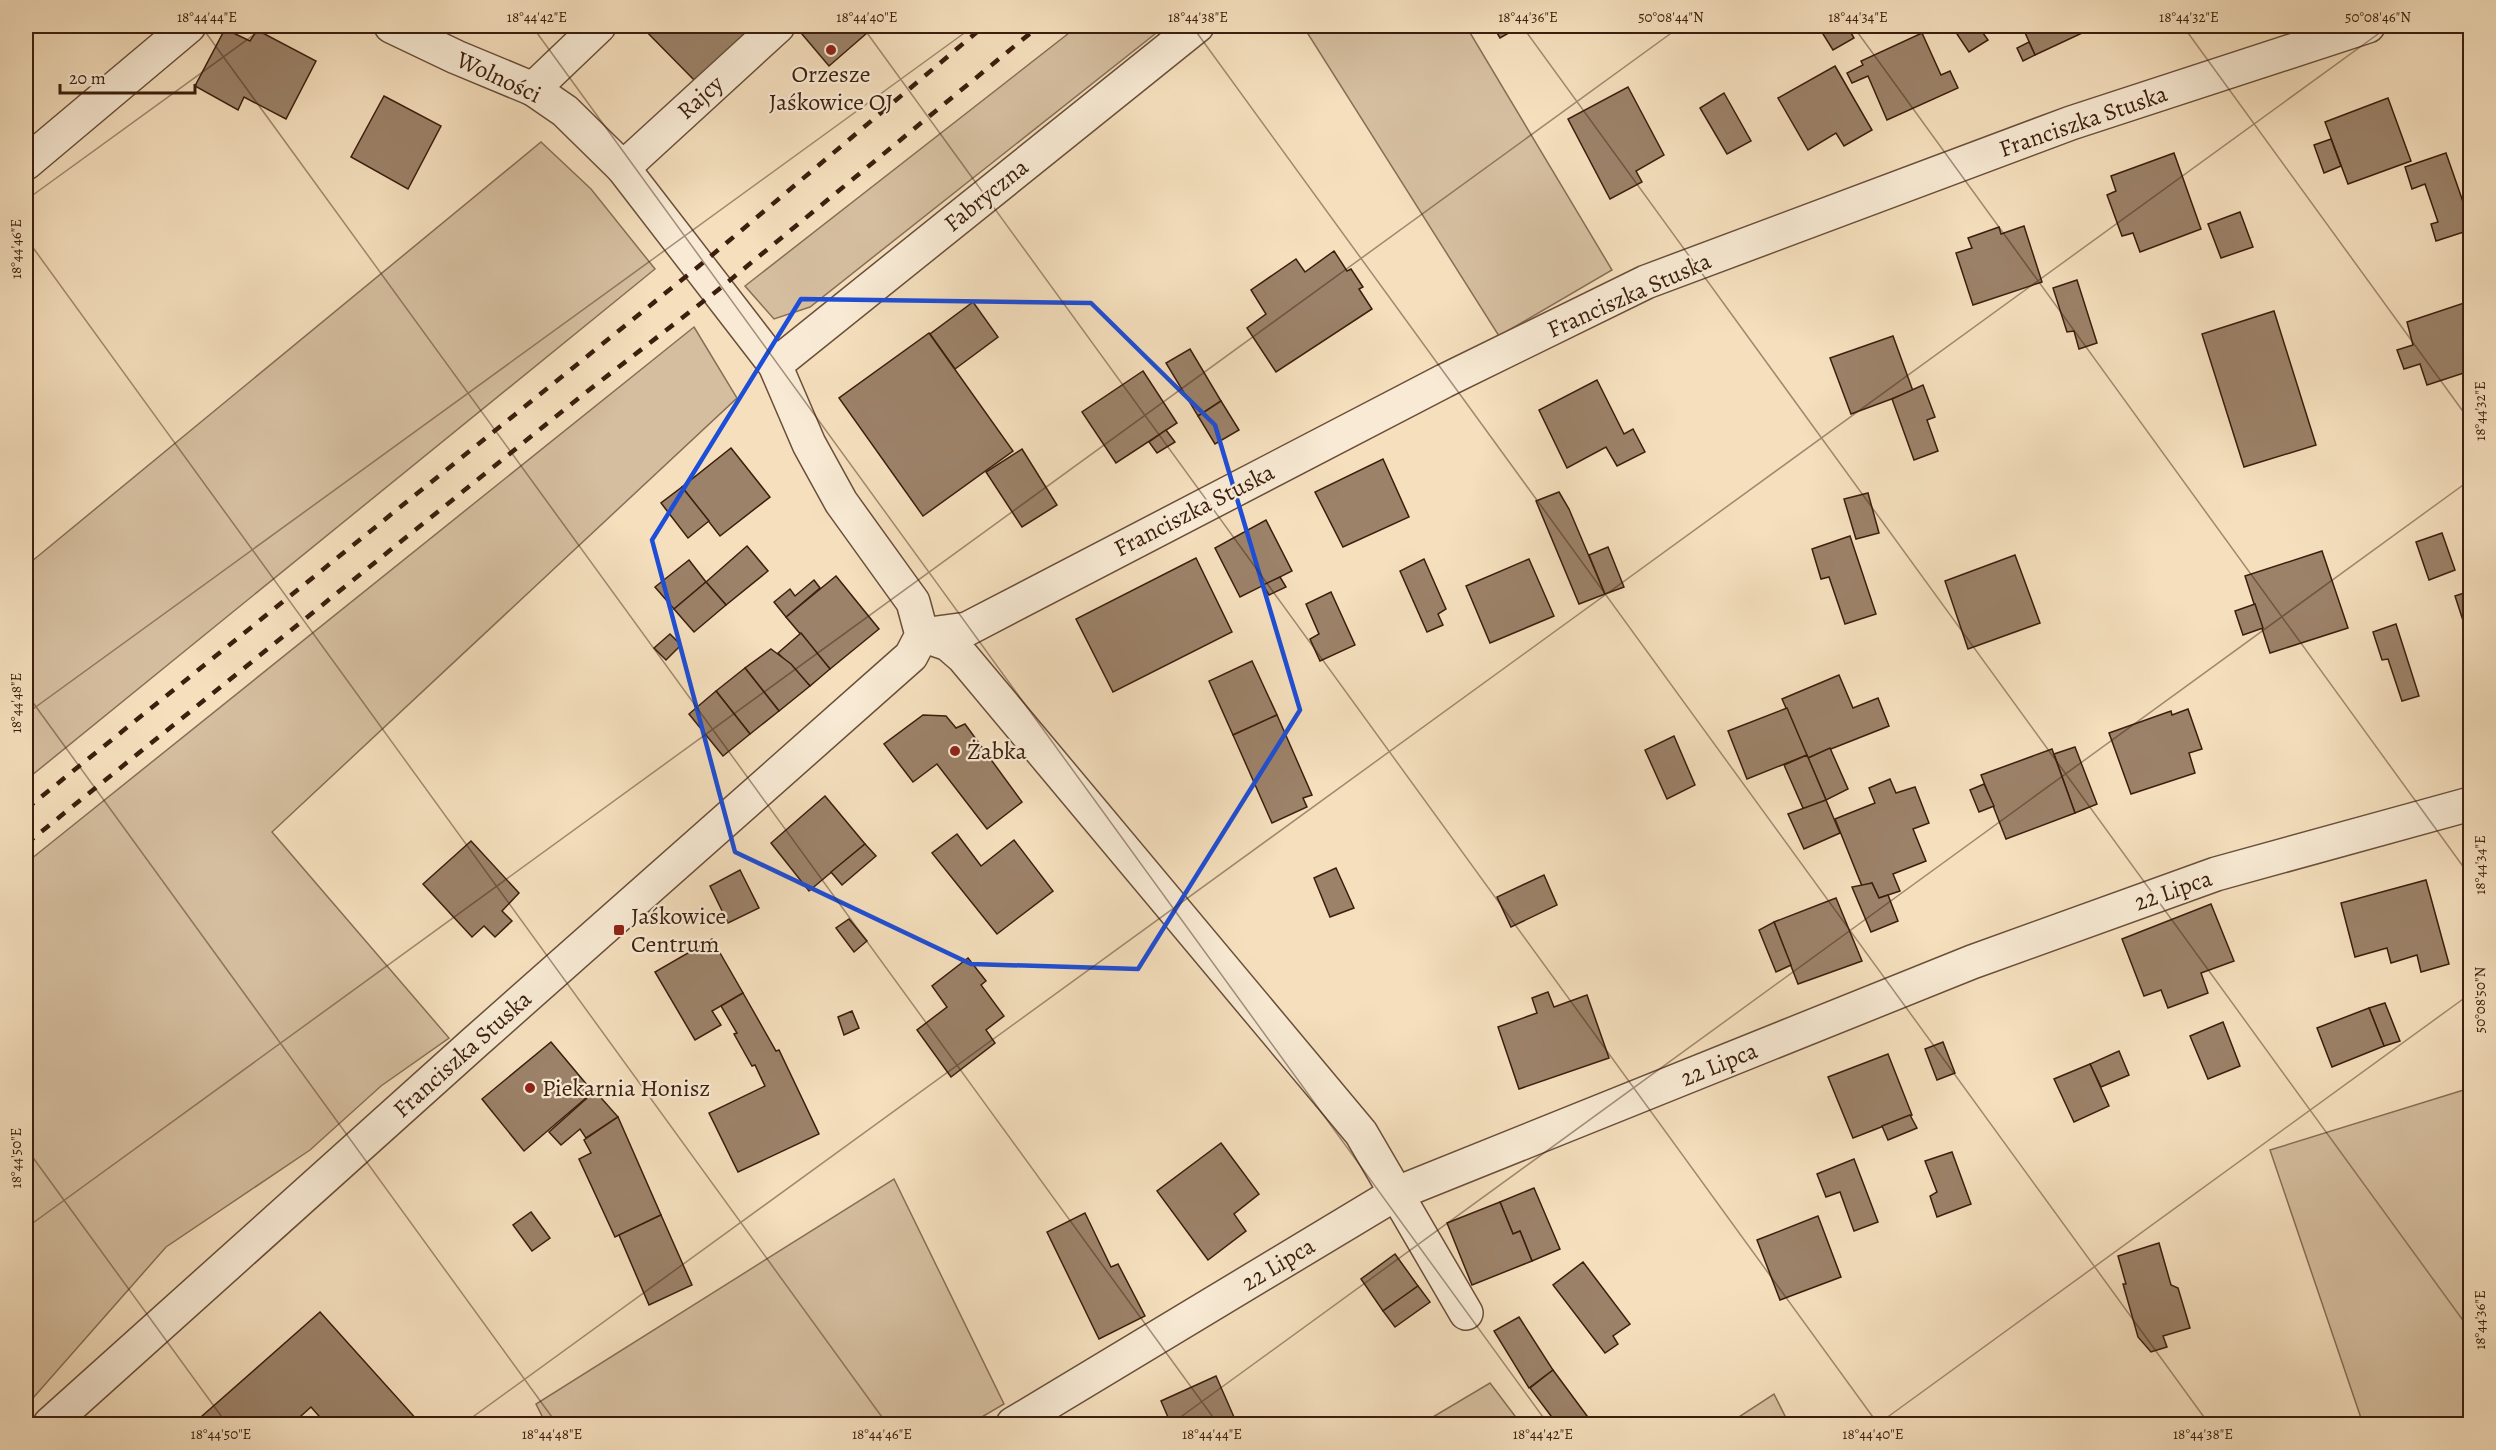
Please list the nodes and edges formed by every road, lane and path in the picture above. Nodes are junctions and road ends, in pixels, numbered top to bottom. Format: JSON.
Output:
{"nodes":[{"id":1,"x":189,"y":26,"type":"edge"},
{"id":2,"x":391,"y":26,"type":"edge"},
{"id":3,"x":599,"y":26,"type":"edge"},
{"id":4,"x":778,"y":26,"type":"edge"},
{"id":5,"x":1197,"y":26,"type":"edge"},
{"id":6,"x":2368,"y":26,"type":"edge"},
{"id":7,"x":533,"y":89,"type":"junction"},
{"id":8,"x":26,"y":163,"type":"edge"},
{"id":9,"x":623,"y":168,"type":"junction"},
{"id":10,"x":775,"y":365,"type":"junction"},
{"id":11,"x":922,"y":635,"type":"junction"},
{"id":12,"x":2470,"y":804,"type":"edge"},
{"id":13,"x":1395,"y":1194,"type":"junction"},
{"id":14,"x":1466,"y":1313,"type":"dead end"},
{"id":15,"x":50,"y":1425,"type":"edge"},
{"id":16,"x":1013,"y":1425,"type":"edge"}],
"edges":[{"from":1,"to":8,"type":"street"},
{"from":2,"to":7,"type":"street","name":"Wolności"},
{"from":3,"to":7,"type":"street"},
{"from":4,"to":9,"type":"street","name":"Rajcy"},
{"from":5,"to":10,"type":"street","name":"Fabryczna"},
{"from":6,"to":11,"type":"street","name":"Franciszka Stuska"},
{"from":7,"to":9,"type":"street","name":"Wolności"},
{"from":9,"to":10,"type":"street","name":"Wolności"},
{"from":10,"to":11,"type":"street","name":"Wolności"},
{"from":11,"to":13,"type":"street"},
{"from":11,"to":15,"type":"street","name":"Franciszka Stuska"},
{"from":12,"to":13,"type":"street","name":"22 Lipca"},
{"from":13,"to":14,"type":"street"},
{"from":13,"to":16,"type":"street","name":"22 Lipca"}]}
